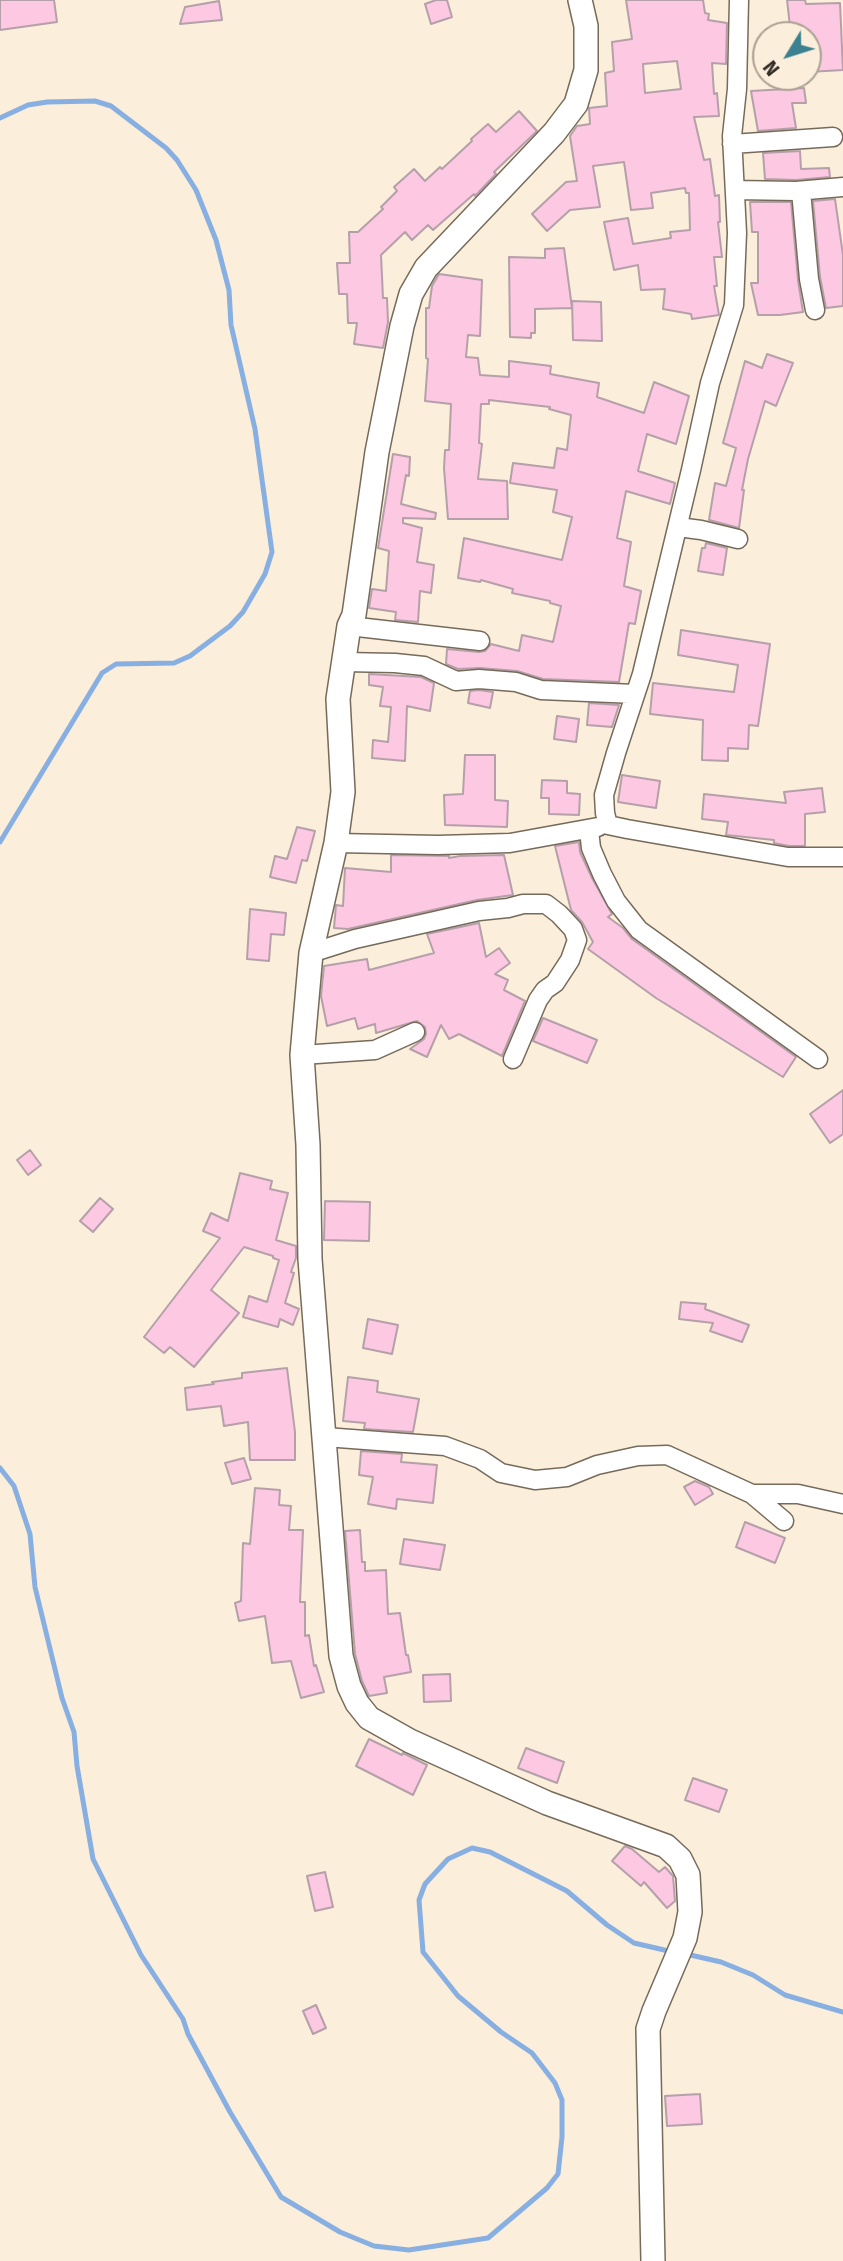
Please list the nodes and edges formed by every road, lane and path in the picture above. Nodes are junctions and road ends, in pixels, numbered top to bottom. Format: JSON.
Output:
{"nodes":[{"id":1,"x":580,"y":0,"type":"edge"},
{"id":2,"x":739,"y":0,"type":"edge"},
{"id":3,"x":833,"y":137,"type":"dead end"},
{"id":4,"x":732,"y":144,"type":"junction"},
{"id":5,"x":843,"y":187,"type":"edge"},
{"id":6,"x":735,"y":190,"type":"junction"},
{"id":7,"x":801,"y":191,"type":"junction"},
{"id":8,"x":815,"y":310,"type":"dead end"},
{"id":9,"x":678,"y":527,"type":"junction"},
{"id":10,"x":738,"y":538,"type":"dead end"},
{"id":11,"x":349,"y":626,"type":"junction"},
{"id":12,"x":480,"y":641,"type":"dead end"},
{"id":13,"x":344,"y":662,"type":"junction"},
{"id":14,"x":635,"y":694,"type":"junction"},
{"id":15,"x":608,"y":825,"type":"junction"},
{"id":16,"x":589,"y":830,"type":"junction"},
{"id":17,"x":336,"y":843,"type":"junction"},
{"id":18,"x":843,"y":857,"type":"edge"},
{"id":19,"x":311,"y":953,"type":"junction"},
{"id":20,"x":415,"y":1032,"type":"dead end"},
{"id":21,"x":302,"y":1055,"type":"junction"},
{"id":22,"x":513,"y":1059,"type":"dead end"},
{"id":23,"x":818,"y":1059,"type":"dead end"},
{"id":24,"x":325,"y":1437,"type":"junction"},
{"id":25,"x":752,"y":1494,"type":"junction"},
{"id":26,"x":843,"y":1504,"type":"edge"},
{"id":27,"x":784,"y":1521,"type":"dead end"},
{"id":28,"x":653,"y":2261,"type":"edge"}],
"edges":[{"from":1,"to":11,"type":"street"},
{"from":2,"to":4,"type":"street"},
{"from":3,"to":4,"type":"street"},
{"from":4,"to":6,"type":"street"},
{"from":5,"to":7,"type":"street"},
{"from":6,"to":7,"type":"street"},
{"from":6,"to":9,"type":"street"},
{"from":7,"to":8,"type":"street"},
{"from":9,"to":10,"type":"street"},
{"from":9,"to":14,"type":"street"},
{"from":11,"to":12,"type":"street"},
{"from":11,"to":13,"type":"street"},
{"from":13,"to":14,"type":"street"},
{"from":13,"to":17,"type":"street"},
{"from":14,"to":15,"type":"street"},
{"from":15,"to":16,"type":"street"},
{"from":15,"to":18,"type":"street"},
{"from":16,"to":17,"type":"street"},
{"from":16,"to":23,"type":"street"},
{"from":17,"to":19,"type":"street"},
{"from":19,"to":21,"type":"street"},
{"from":19,"to":22,"type":"street"},
{"from":20,"to":21,"type":"street"},
{"from":21,"to":24,"type":"street"},
{"from":24,"to":25,"type":"street"},
{"from":24,"to":28,"type":"street"},
{"from":25,"to":26,"type":"street"},
{"from":25,"to":27,"type":"street"}]}
